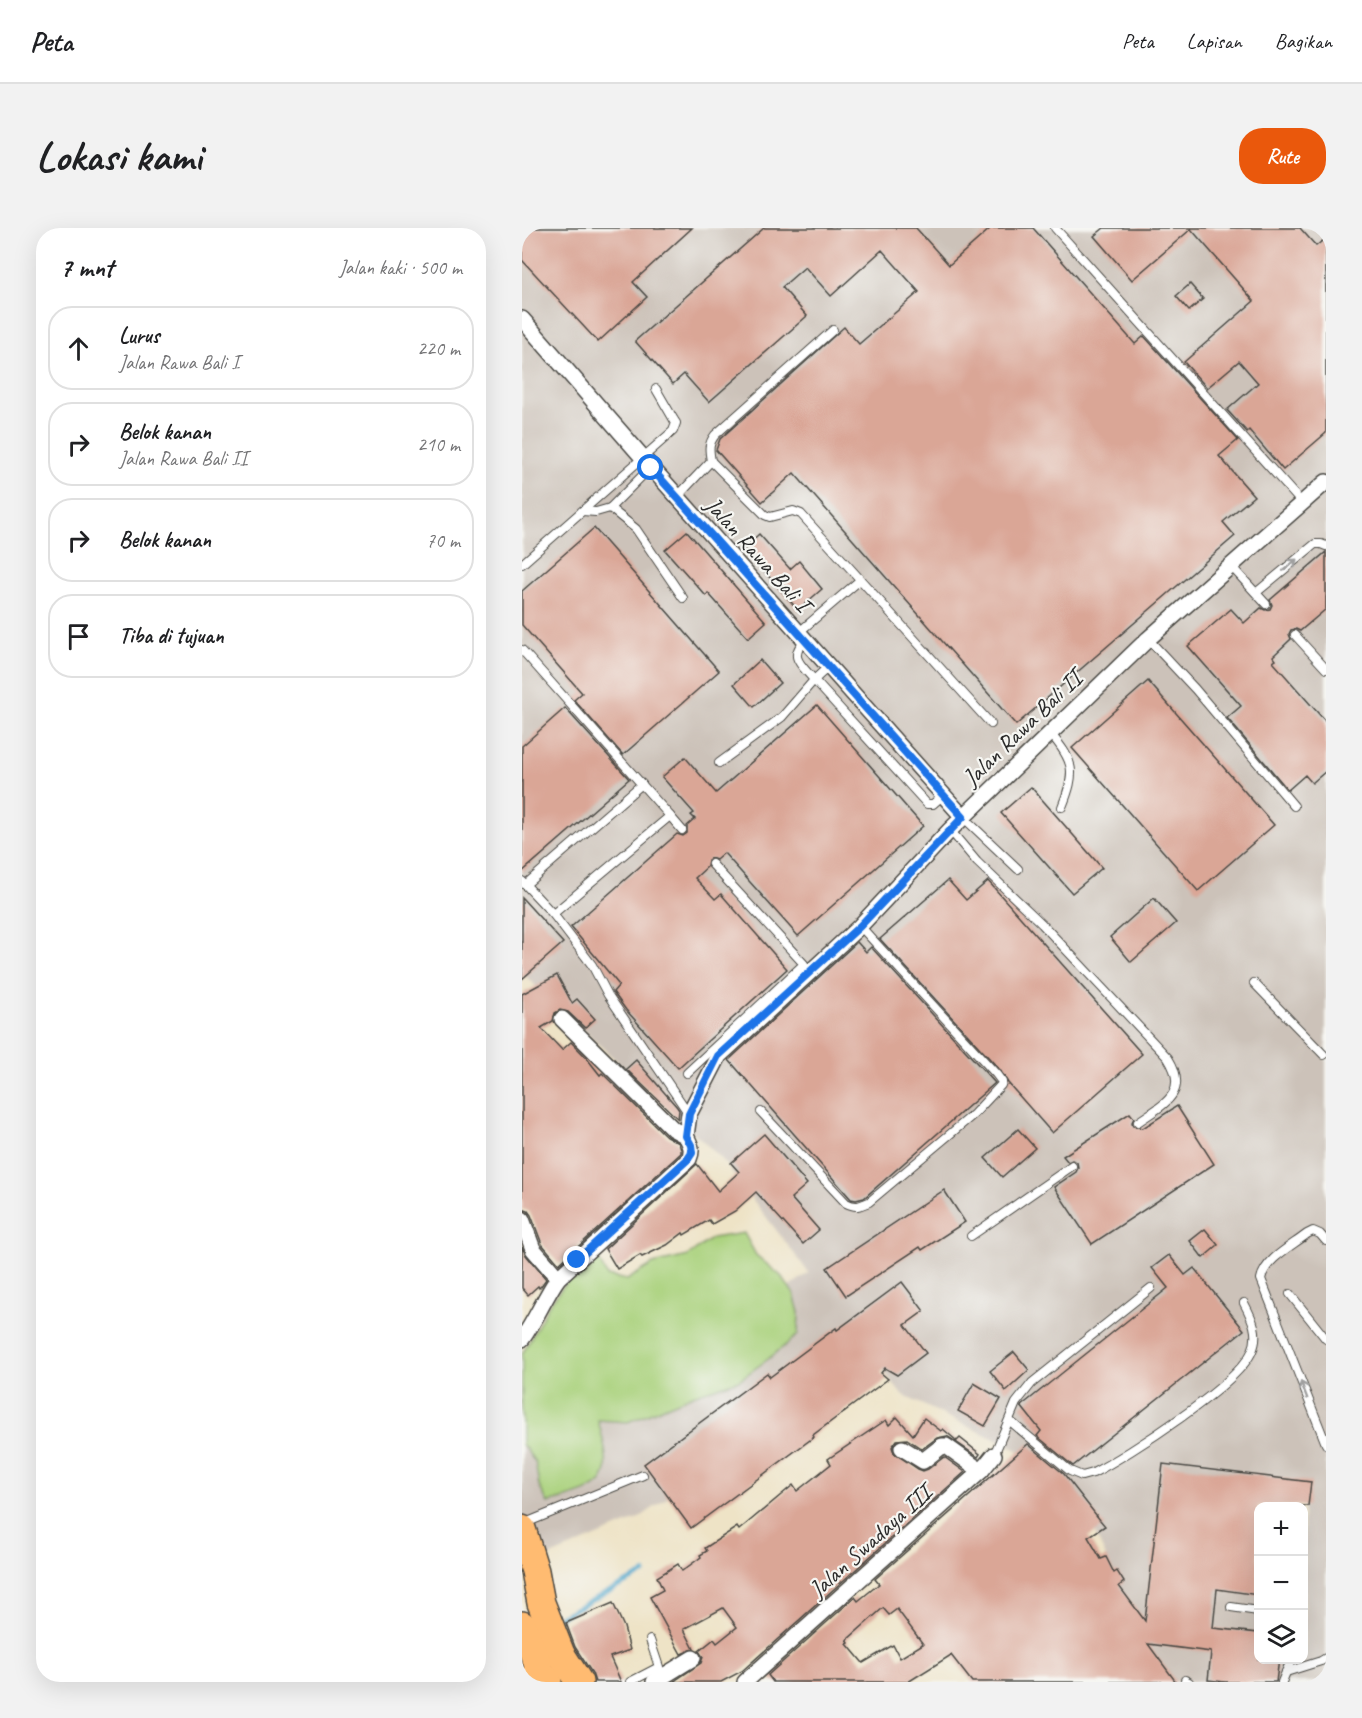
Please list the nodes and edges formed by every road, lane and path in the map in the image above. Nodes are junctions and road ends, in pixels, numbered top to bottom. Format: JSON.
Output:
{"nodes":[{"id":1,"x":1055,"y":228,"type":"edge"},
{"id":2,"x":522,"y":319,"type":"edge"},
{"id":3,"x":832,"y":330,"type":"dead end"},
{"id":4,"x":656,"y":389,"type":"dead end"},
{"id":5,"x":711,"y":461,"type":"junction"},
{"id":6,"x":647,"y":463,"type":"junction"},
{"id":7,"x":1326,"y":482,"type":"edge"},
{"id":8,"x":677,"y":497,"type":"junction"},
{"id":9,"x":1302,"y":503,"type":"junction"},
{"id":10,"x":610,"y":508,"type":"junction"},
{"id":11,"x":582,"y":511,"type":"junction"},
{"id":12,"x":1326,"y":546,"type":"edge"},
{"id":13,"x":522,"y":564,"type":"edge"},
{"id":14,"x":1231,"y":566,"type":"junction"},
{"id":15,"x":860,"y":580,"type":"junction"},
{"id":16,"x":1257,"y":592,"type":"junction"},
{"id":17,"x":683,"y":598,"type":"dead end"},
{"id":18,"x":1266,"y":604,"type":"dead end"},
{"id":19,"x":1295,"y":635,"type":"dead end"},
{"id":20,"x":801,"y":637,"type":"junction"},
{"id":21,"x":1148,"y":639,"type":"junction"},
{"id":22,"x":522,"y":650,"type":"edge"},
{"id":23,"x":828,"y":667,"type":"junction"},
{"id":24,"x":1326,"y":669,"type":"edge"},
{"id":25,"x":814,"y":680,"type":"junction"},
{"id":26,"x":991,"y":724,"type":"dead end"},
{"id":27,"x":1050,"y":732,"type":"junction"},
{"id":28,"x":719,"y":763,"type":"dead end"},
{"id":29,"x":642,"y":784,"type":"junction"},
{"id":30,"x":943,"y":795,"type":"junction"},
{"id":31,"x":1294,"y":806,"type":"dead end"},
{"id":32,"x":1062,"y":807,"type":"dead end"},
{"id":33,"x":670,"y":816,"type":"junction"},
{"id":34,"x":963,"y":817,"type":"junction"},
{"id":35,"x":682,"y":830,"type":"dead end"},
{"id":36,"x":950,"y":830,"type":"junction"},
{"id":37,"x":711,"y":864,"type":"dead end"},
{"id":38,"x":1018,"y":869,"type":"dead end"},
{"id":39,"x":524,"y":883,"type":"edge"},
{"id":40,"x":553,"y":914,"type":"junction"},
{"id":41,"x":860,"y":926,"type":"junction"},
{"id":42,"x":1254,"y":983,"type":"dead end"},
{"id":43,"x":562,"y":1019,"type":"dead end"},
{"id":44,"x":1325,"y":1053,"type":"edge"},
{"id":45,"x":687,"y":1073,"type":"dead end"},
{"id":46,"x":761,"y":1112,"type":"dead end"},
{"id":47,"x":689,"y":1114,"type":"junction"},
{"id":48,"x":1138,"y":1122,"type":"dead end"},
{"id":49,"x":686,"y":1136,"type":"junction"},
{"id":50,"x":1072,"y":1166,"type":"dead end"},
{"id":51,"x":522,"y":1219,"type":"edge"},
{"id":52,"x":971,"y":1236,"type":"dead end"},
{"id":53,"x":1326,"y":1241,"type":"edge"},
{"id":54,"x":558,"y":1278,"type":"junction"},
{"id":55,"x":1151,"y":1288,"type":"dead end"},
{"id":56,"x":1290,"y":1294,"type":"dead end"},
{"id":57,"x":1244,"y":1303,"type":"dead end"},
{"id":58,"x":522,"y":1339,"type":"edge"},
{"id":59,"x":1326,"y":1339,"type":"edge"},
{"id":60,"x":1010,"y":1421,"type":"junction"},
{"id":61,"x":1326,"y":1444,"type":"edge"},
{"id":62,"x":902,"y":1448,"type":"dead end"},
{"id":63,"x":994,"y":1455,"type":"joint"},
{"id":64,"x":981,"y":1471,"type":"junction"},
{"id":65,"x":644,"y":1475,"type":"dead end"},
{"id":66,"x":522,"y":1527,"type":"edge"},
{"id":67,"x":1231,"y":1607,"type":"dead end"},
{"id":68,"x":1254,"y":1610,"type":"edge"},
{"id":69,"x":522,"y":1625,"type":"edge"},
{"id":70,"x":650,"y":1640,"type":"dead end"},
{"id":71,"x":693,"y":1658,"type":"dead end"},
{"id":72,"x":1326,"y":1658,"type":"edge"},
{"id":73,"x":1289,"y":1664,"type":"edge"},
{"id":74,"x":541,"y":1668,"type":"edge"},
{"id":75,"x":1286,"y":1672,"type":"junction"},
{"id":76,"x":579,"y":1682,"type":"edge"},
{"id":77,"x":630,"y":1682,"type":"edge"},
{"id":78,"x":654,"y":1682,"type":"edge"},
{"id":79,"x":745,"y":1682,"type":"edge"},
{"id":80,"x":1282,"y":1682,"type":"edge"}],
"edges":[{"from":1,"to":9,"type":"lane"},
{"from":2,"to":6,"type":"street","name":"Jalan Rawa Bali I"},
{"from":3,"to":5,"type":"lane"},
{"from":4,"to":6,"type":"lane"},
{"from":5,"to":8,"type":"lane"},
{"from":5,"to":15,"type":"lane"},
{"from":6,"to":8,"type":"street","name":"Jalan Rawa Bali I"},
{"from":6,"to":10,"type":"lane"},
{"from":6,"to":11,"type":"lane"},
{"from":7,"to":9,"type":"street","name":"Jalan Rawa Bali II"},
{"from":8,"to":20,"type":"street","name":"Jalan Rawa Bali I"},
{"from":9,"to":14,"type":"street","name":"Jalan Rawa Bali II"},
{"from":10,"to":11,"type":"lane"},
{"from":10,"to":17,"type":"lane"},
{"from":11,"to":13,"type":"lane"},
{"from":16,"to":12,"type":"lane","one_way":true},
{"from":14,"to":16,"type":"lane"},
{"from":14,"to":21,"type":"street","name":"Jalan Rawa Bali II"},
{"from":15,"to":20,"type":"lane"},
{"from":15,"to":26,"type":"lane"},
{"from":16,"to":18,"type":"lane"},
{"from":19,"to":24,"type":"lane"},
{"from":20,"to":23,"type":"street","name":"Jalan Rawa Bali I"},
{"from":20,"to":25,"type":"lane"},
{"from":21,"to":27,"type":"street","name":"Jalan Rawa Bali II"},
{"from":21,"to":31,"type":"lane"},
{"from":22,"to":29,"type":"lane"},
{"from":23,"to":25,"type":"lane"},
{"from":23,"to":30,"type":"street","name":"Jalan Rawa Bali I"},
{"from":25,"to":28,"type":"lane"},
{"from":25,"to":30,"type":"lane"},
{"from":27,"to":32,"type":"lane"},
{"from":27,"to":34,"type":"street","name":"Jalan Rawa Bali II"},
{"from":29,"to":33,"type":"lane"},
{"from":29,"to":39,"type":"lane"},
{"from":30,"to":34,"type":"street","name":"Jalan Rawa Bali I"},
{"from":33,"to":35,"type":"lane"},
{"from":33,"to":40,"type":"lane"},
{"from":34,"to":36,"type":"street","name":"Jalan Rawa Bali II"},
{"from":34,"to":38,"type":"lane"},
{"from":36,"to":41,"type":"street","name":"Jalan Rawa Bali II"},
{"from":36,"to":48,"type":"lane"},
{"from":37,"to":45,"type":"lane"},
{"from":39,"to":40,"type":"lane"},
{"from":40,"to":47,"type":"lane"},
{"from":41,"to":46,"type":"lane"},
{"from":41,"to":47,"type":"street","name":"Jalan Rawa Bali II"},
{"from":42,"to":44,"type":"lane"},
{"from":43,"to":49,"type":"street"},
{"from":47,"to":49,"type":"street","name":"Jalan Rawa Bali II"},
{"from":49,"to":54,"type":"street","name":"Jalan Rawa Bali II"},
{"from":50,"to":52,"type":"lane"},
{"from":51,"to":54,"type":"street"},
{"from":61,"to":53,"type":"lane","one_way":true},
{"from":54,"to":58,"type":"street"},
{"from":55,"to":60,"type":"lane","name":"Jalan Swadaya III"},
{"from":56,"to":59,"type":"lane"},
{"from":57,"to":60,"type":"lane"},
{"from":60,"to":63,"type":"lane","name":"Jalan Swadaya III"},
{"from":62,"to":64,"type":"street"},
{"from":63,"to":64,"type":"street","name":"Jalan Swadaya III"},
{"from":64,"to":79,"type":"street","name":"Jalan Swadaya III"},
{"from":65,"to":66,"type":"lane"},
{"from":66,"to":74,"type":"highway"},
{"from":67,"to":68,"type":"lane"},
{"from":69,"to":74,"type":"highway"},
{"from":70,"to":77,"type":"lane"},
{"from":71,"to":78,"type":"street"},
{"from":72,"to":75,"type":"lane"},
{"from":73,"to":75,"type":"lane"},
{"from":74,"to":76,"type":"highway"},
{"from":75,"to":80,"type":"lane"}]}
